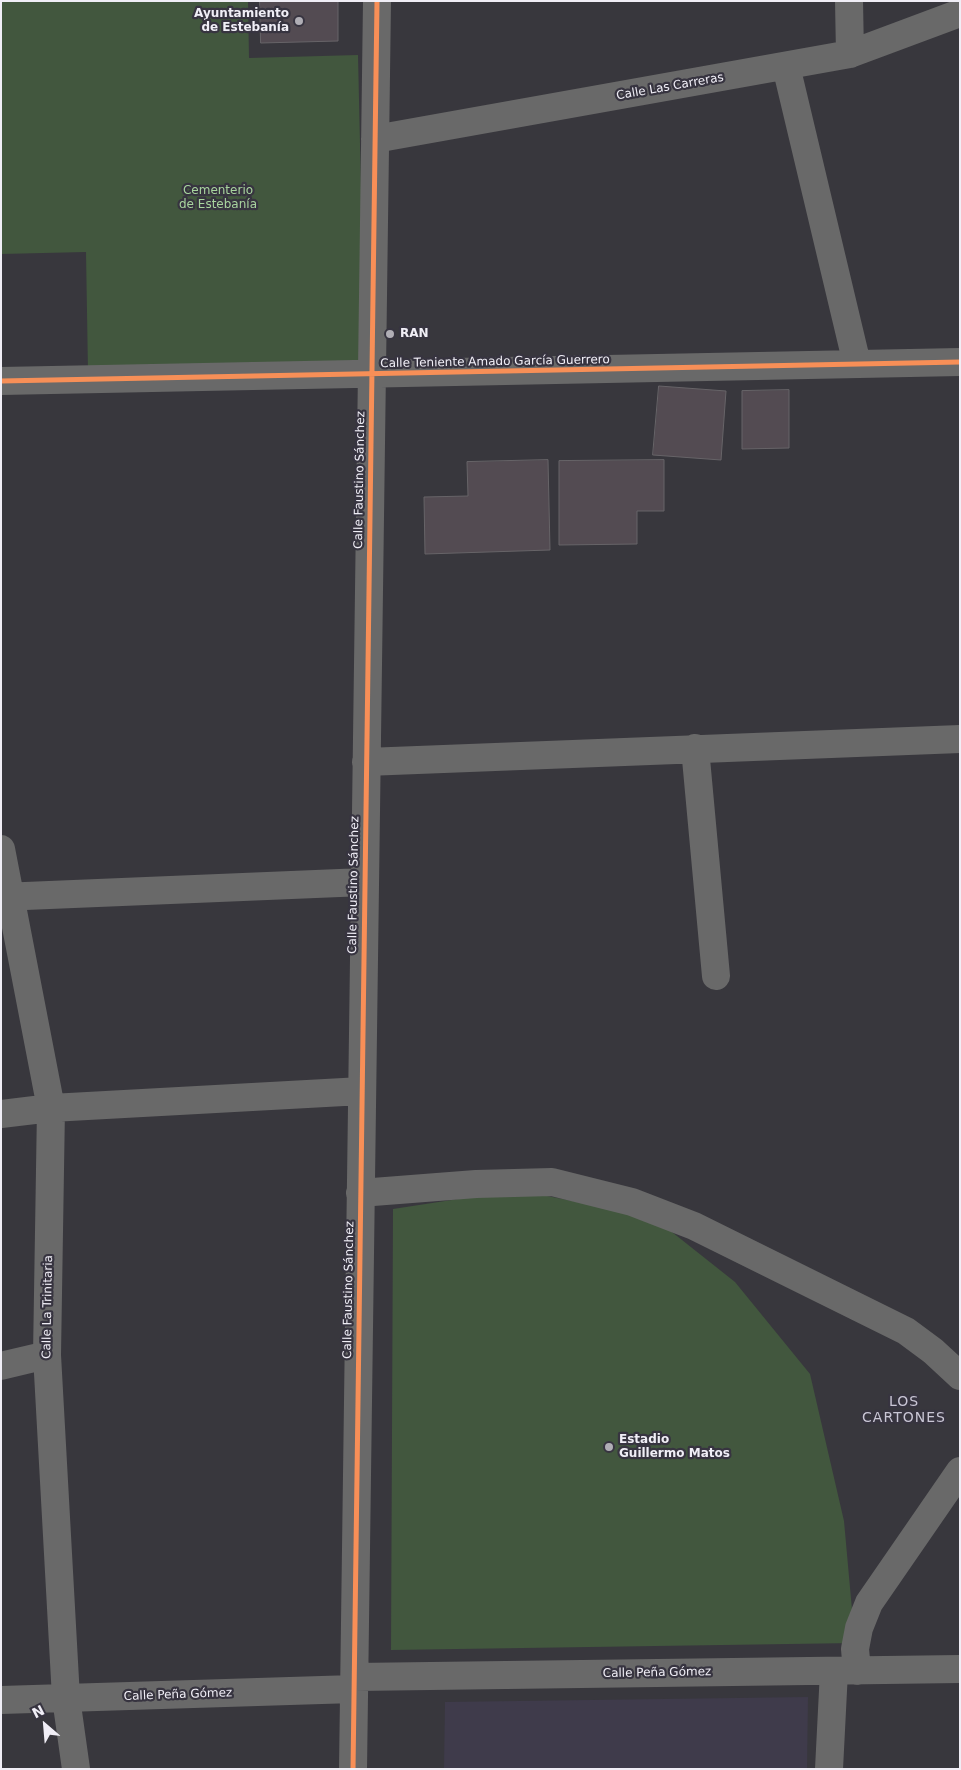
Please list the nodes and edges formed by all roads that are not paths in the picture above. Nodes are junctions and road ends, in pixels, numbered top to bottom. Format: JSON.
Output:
{"nodes":[{"id":1,"x":377,"y":1,"type":"edge"},
{"id":2,"x":849,"y":1,"type":"edge"},
{"id":3,"x":960,"y":13,"type":"edge"},
{"id":4,"x":850,"y":54,"type":"junction"},
{"id":5,"x":786,"y":66,"type":"junction"},
{"id":6,"x":375,"y":139,"type":"junction"},
{"id":7,"x":960,"y":362,"type":"edge"},
{"id":8,"x":857,"y":364,"type":"junction"},
{"id":9,"x":372,"y":374,"type":"junction"},
{"id":10,"x":1,"y":381,"type":"edge"},
{"id":11,"x":960,"y":739,"type":"edge"},
{"id":12,"x":695,"y":748,"type":"junction"},
{"id":13,"x":366,"y":762,"type":"junction"},
{"id":14,"x":1,"y":849,"type":"edge"},
{"id":15,"x":364,"y":882,"type":"junction"},
{"id":16,"x":6,"y":897,"type":"edge"},
{"id":17,"x":716,"y":976,"type":"dead end"},
{"id":18,"x":362,"y":1091,"type":"junction"},
{"id":19,"x":51,"y":1108,"type":"junction"},
{"id":20,"x":1,"y":1114,"type":"edge"},
{"id":21,"x":360,"y":1193,"type":"junction"},
{"id":22,"x":46,"y":1356,"type":"junction"},
{"id":23,"x":1,"y":1366,"type":"edge"},
{"id":24,"x":960,"y":1376,"type":"edge"},
{"id":25,"x":960,"y":1471,"type":"edge"},
{"id":26,"x":960,"y":1669,"type":"edge"},
{"id":27,"x":846,"y":1671,"type":"junction"},
{"id":28,"x":354,"y":1683,"type":"junction"},
{"id":29,"x":66,"y":1698,"type":"junction"},
{"id":30,"x":1,"y":1700,"type":"edge"},
{"id":31,"x":76,"y":1769,"type":"edge"},
{"id":32,"x":353,"y":1769,"type":"edge"},
{"id":33,"x":829,"y":1769,"type":"edge"}],
"edges":[{"from":1,"to":6,"type":"street","name":"Calle Faustino Sánchez"},
{"from":2,"to":4,"type":"street"},
{"from":3,"to":4,"type":"street","name":"Calle Las Carreras"},
{"from":4,"to":5,"type":"street","name":"Calle Las Carreras"},
{"from":5,"to":6,"type":"street","name":"Calle Las Carreras"},
{"from":5,"to":8,"type":"street"},
{"from":6,"to":9,"type":"street","name":"Calle Faustino Sánchez"},
{"from":7,"to":8,"type":"street","name":"Calle Teniente Amado García Guerrero"},
{"from":8,"to":9,"type":"street","name":"Calle Teniente Amado García Guerrero"},
{"from":9,"to":10,"type":"street","name":"Calle Teniente Amado García Guerrero"},
{"from":9,"to":13,"type":"street","name":"Calle Faustino Sánchez"},
{"from":11,"to":12,"type":"street"},
{"from":12,"to":13,"type":"street"},
{"from":12,"to":17,"type":"street"},
{"from":13,"to":15,"type":"street","name":"Calle Faustino Sánchez"},
{"from":14,"to":16,"type":"street","name":"Calle La Trinitaria"},
{"from":15,"to":16,"type":"street"},
{"from":15,"to":18,"type":"street","name":"Calle Faustino Sánchez"},
{"from":16,"to":19,"type":"street","name":"Calle La Trinitaria"},
{"from":18,"to":19,"type":"street"},
{"from":18,"to":21,"type":"street","name":"Calle Faustino Sánchez"},
{"from":19,"to":20,"type":"street"},
{"from":19,"to":22,"type":"street","name":"Calle La Trinitaria"},
{"from":21,"to":24,"type":"street"},
{"from":21,"to":28,"type":"street","name":"Calle Faustino Sánchez"},
{"from":22,"to":23,"type":"street"},
{"from":22,"to":29,"type":"street","name":"Calle La Trinitaria"},
{"from":25,"to":27,"type":"street"},
{"from":26,"to":27,"type":"street","name":"Calle Peña Gómez"},
{"from":27,"to":28,"type":"street","name":"Calle Peña Gómez"},
{"from":27,"to":33,"type":"street"},
{"from":28,"to":29,"type":"street","name":"Calle Peña Gómez"},
{"from":28,"to":32,"type":"street","name":"Calle Faustino Sánchez"},
{"from":29,"to":30,"type":"street","name":"Calle Peña Gómez"},
{"from":29,"to":31,"type":"street","name":"Calle La Trinitaria"}]}
